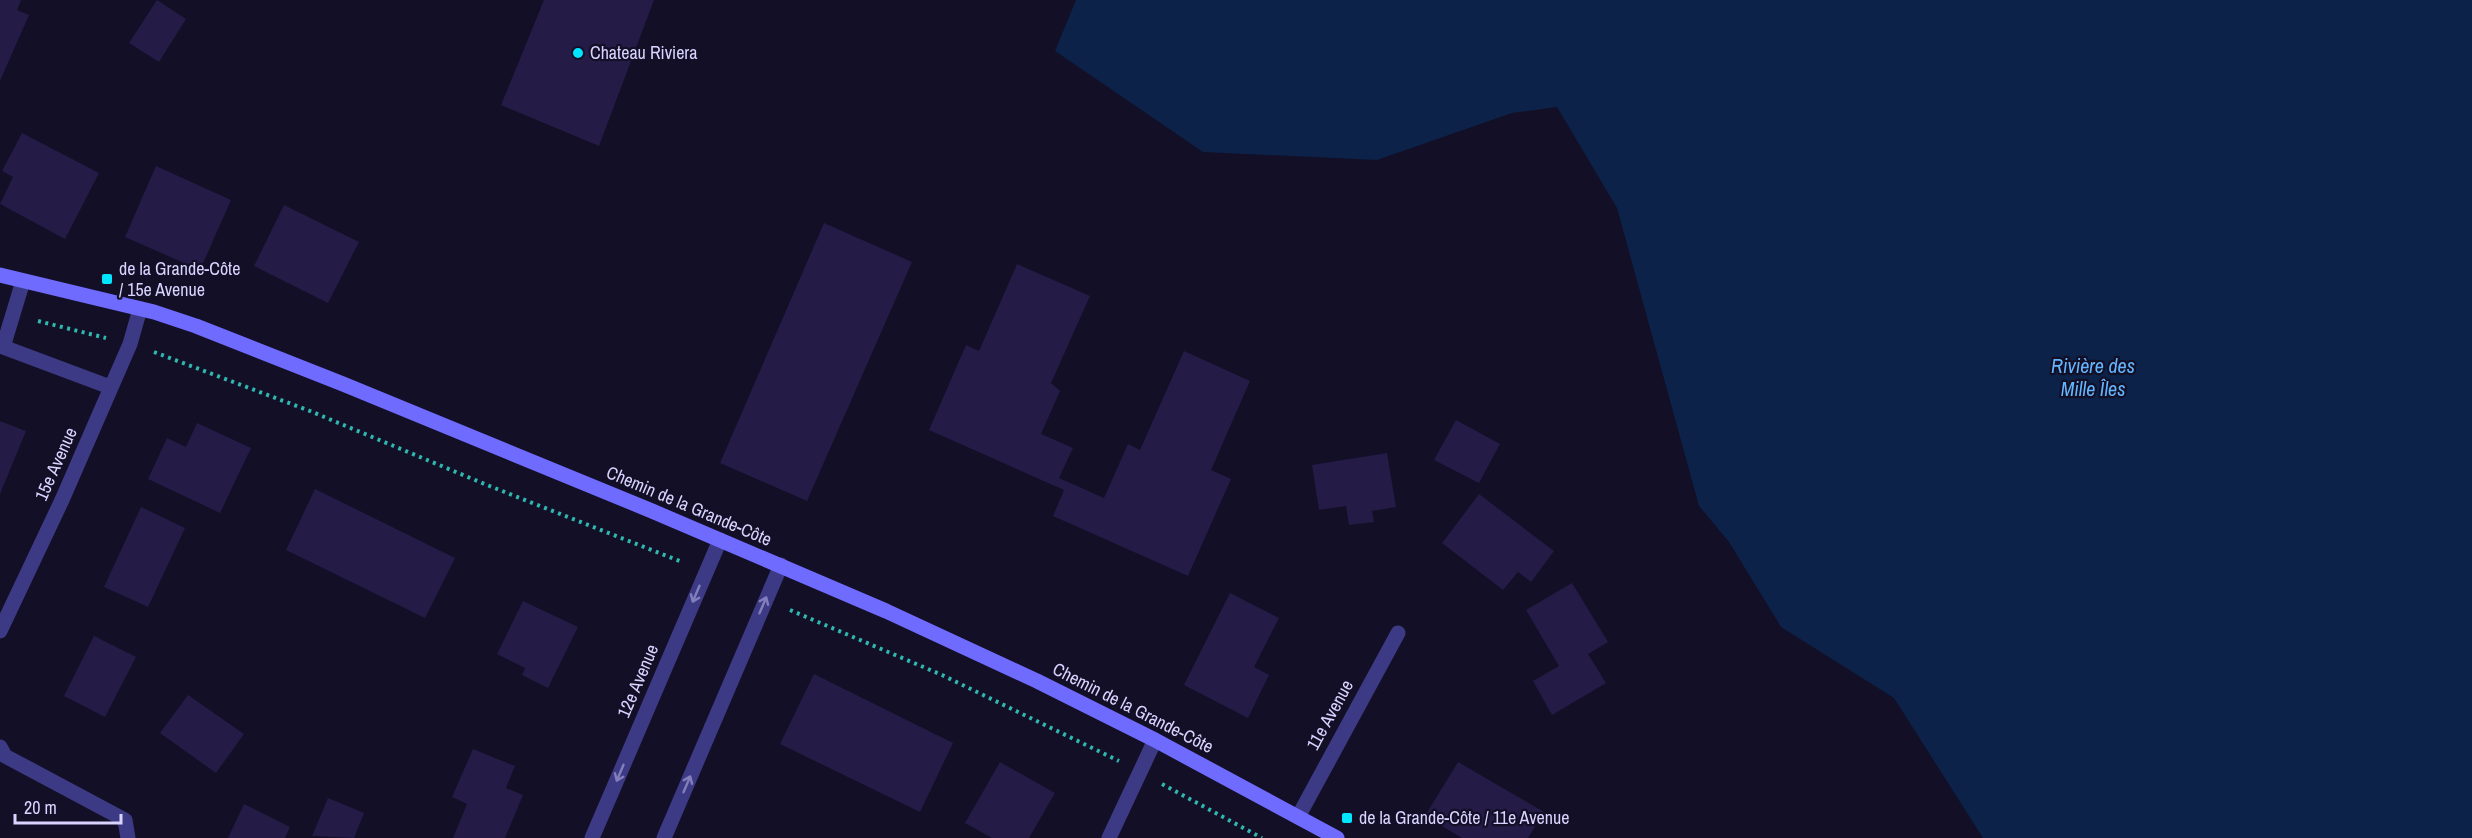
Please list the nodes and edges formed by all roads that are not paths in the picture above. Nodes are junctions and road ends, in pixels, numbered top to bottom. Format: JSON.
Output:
{"nodes":[{"id":1,"x":0,"y":275,"type":"edge"},
{"id":2,"x":23,"y":280,"type":"junction"},
{"id":3,"x":140,"y":309,"type":"junction"},
{"id":4,"x":110,"y":387,"type":"junction"},
{"id":5,"x":720,"y":540,"type":"junction"},
{"id":6,"x":781,"y":565,"type":"junction"},
{"id":7,"x":0,"y":631,"type":"edge"},
{"id":8,"x":1398,"y":633,"type":"dead end"},
{"id":9,"x":1155,"y":740,"type":"junction"},
{"id":10,"x":0,"y":747,"type":"edge"},
{"id":11,"x":1298,"y":817,"type":"junction"},
{"id":12,"x":128,"y":838,"type":"edge"},
{"id":13,"x":592,"y":838,"type":"edge"},
{"id":14,"x":664,"y":838,"type":"edge"},
{"id":15,"x":1109,"y":838,"type":"edge"},
{"id":16,"x":1337,"y":838,"type":"edge"}],
"edges":[{"from":1,"to":2,"type":"main road","name":"Chemin de la Grande-Côte"},
{"from":2,"to":3,"type":"main road","name":"Chemin de la Grande-Côte"},
{"from":2,"to":4,"type":"street"},
{"from":3,"to":4,"type":"street","name":"15e Avenue"},
{"from":3,"to":5,"type":"main road","name":"Chemin de la Grande-Côte"},
{"from":4,"to":7,"type":"street","name":"15e Avenue"},
{"from":5,"to":6,"type":"main road","name":"Chemin de la Grande-Côte"},
{"from":5,"to":13,"type":"street","name":"12e Avenue","one_way":true},
{"from":6,"to":9,"type":"main road","name":"Chemin de la Grande-Côte"},
{"from":14,"to":6,"type":"street","one_way":true},
{"from":8,"to":11,"type":"street","name":"11e Avenue"},
{"from":9,"to":11,"type":"main road","name":"Chemin de la Grande-Côte"},
{"from":9,"to":15,"type":"street"},
{"from":10,"to":12,"type":"street"},
{"from":11,"to":16,"type":"main road","name":"Chemin de la Grande-Côte"}]}
